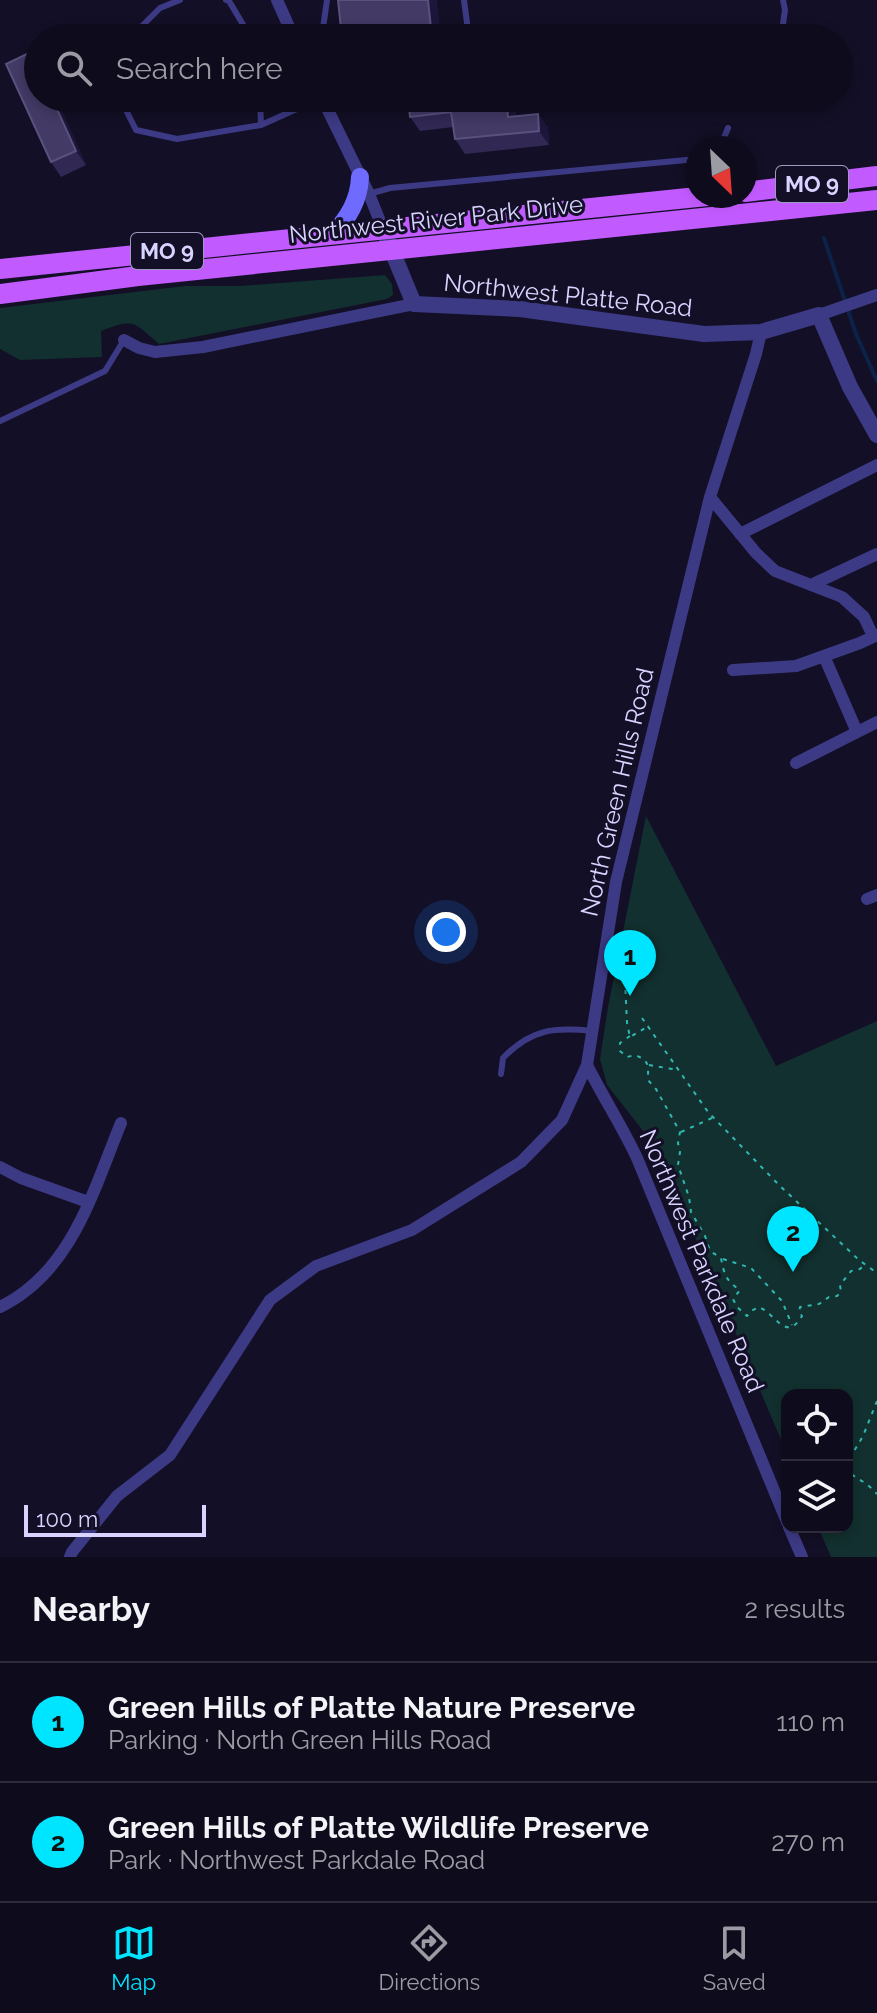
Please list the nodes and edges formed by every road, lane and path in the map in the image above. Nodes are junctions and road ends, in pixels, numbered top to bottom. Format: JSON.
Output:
{"nodes":[{"id":1,"x":180,"y":0,"type":"edge"},
{"id":2,"x":226,"y":0,"type":"edge"},
{"id":3,"x":277,"y":0,"type":"edge"},
{"id":4,"x":327,"y":0,"type":"edge"},
{"id":5,"x":464,"y":0,"type":"edge"},
{"id":6,"x":783,"y":0,"type":"edge"},
{"id":7,"x":144,"y":24,"type":"edge"},
{"id":8,"x":245,"y":24,"type":"edge"},
{"id":9,"x":288,"y":24,"type":"edge"},
{"id":10,"x":324,"y":24,"type":"edge"},
{"id":11,"x":467,"y":24,"type":"edge"},
{"id":12,"x":783,"y":24,"type":"edge"},
{"id":13,"x":127,"y":112,"type":"edge"},
{"id":14,"x":261,"y":112,"type":"edge"},
{"id":15,"x":290,"y":112,"type":"edge"},
{"id":16,"x":331,"y":112,"type":"edge"},
{"id":17,"x":261,"y":125,"type":"junction"},
{"id":18,"x":728,"y":128,"type":"dead end"},
{"id":19,"x":725,"y":136,"type":"edge"},
{"id":20,"x":685,"y":160,"type":"edge"},
{"id":21,"x":877,"y":176,"type":"edge"},
{"id":22,"x":365,"y":185,"type":"junction"},
{"id":23,"x":757,"y":191,"type":"edge"},
{"id":24,"x":685,"y":199,"type":"edge"},
{"id":25,"x":877,"y":200,"type":"edge"},
{"id":26,"x":383,"y":229,"type":"junction"},
{"id":27,"x":333,"y":234,"type":"junction"},
{"id":28,"x":392,"y":250,"type":"junction"},
{"id":29,"x":0,"y":269,"type":"edge"},
{"id":30,"x":0,"y":294,"type":"edge"},
{"id":31,"x":872,"y":296,"type":"edge"},
{"id":32,"x":414,"y":304,"type":"junction"},
{"id":33,"x":825,"y":313,"type":"junction"},
{"id":34,"x":761,"y":332,"type":"junction"},
{"id":35,"x":124,"y":340,"type":"joint"},
{"id":36,"x":0,"y":421,"type":"edge"},
{"id":37,"x":877,"y":435,"type":"edge"},
{"id":38,"x":877,"y":465,"type":"edge"},
{"id":39,"x":710,"y":497,"type":"junction"},
{"id":40,"x":740,"y":534,"type":"junction"},
{"id":41,"x":877,"y":554,"type":"edge"},
{"id":42,"x":811,"y":585,"type":"junction"},
{"id":43,"x":875,"y":636,"type":"edge"},
{"id":44,"x":824,"y":656,"type":"junction"},
{"id":45,"x":733,"y":670,"type":"dead end"},
{"id":46,"x":877,"y":722,"type":"edge"},
{"id":47,"x":857,"y":732,"type":"junction"},
{"id":48,"x":796,"y":763,"type":"dead end"},
{"id":49,"x":625,"y":980,"type":"dead end"},
{"id":50,"x":642,"y":1018,"type":"dead end"},
{"id":51,"x":648,"y":1026,"type":"junction"},
{"id":52,"x":593,"y":1031,"type":"junction"},
{"id":53,"x":630,"y":1036,"type":"junction"},
{"id":54,"x":587,"y":1065,"type":"junction"},
{"id":55,"x":648,"y":1065,"type":"junction"},
{"id":56,"x":679,"y":1070,"type":"junction"},
{"id":57,"x":501,"y":1074,"type":"dead end"},
{"id":58,"x":713,"y":1118,"type":"junction"},
{"id":59,"x":121,"y":1123,"type":"dead end"},
{"id":60,"x":680,"y":1132,"type":"junction"},
{"id":61,"x":0,"y":1167,"type":"edge"},
{"id":62,"x":88,"y":1202,"type":"junction"},
{"id":63,"x":721,"y":1258,"type":"junction"},
{"id":64,"x":865,"y":1264,"type":"junction"},
{"id":65,"x":877,"y":1273,"type":"edge"},
{"id":66,"x":0,"y":1307,"type":"edge"},
{"id":67,"x":793,"y":1327,"type":"junction"},
{"id":68,"x":877,"y":1401,"type":"edge"},
{"id":69,"x":877,"y":1494,"type":"edge"},
{"id":70,"x":781,"y":1507,"type":"edge"},
{"id":71,"x":792,"y":1533,"type":"edge"},
{"id":72,"x":70,"y":1557,"type":"edge"},
{"id":73,"x":802,"y":1557,"type":"edge"}],
"edges":[{"from":1,"to":7,"type":"lane"},
{"from":2,"to":8,"type":"lane"},
{"from":3,"to":9,"type":"street"},
{"from":4,"to":10,"type":"lane"},
{"from":5,"to":11,"type":"lane"},
{"from":6,"to":12,"type":"lane"},
{"from":13,"to":17,"type":"lane"},
{"from":14,"to":17,"type":"lane"},
{"from":15,"to":17,"type":"lane"},
{"from":16,"to":22,"type":"street"},
{"from":18,"to":19,"type":"lane"},
{"from":20,"to":22,"type":"lane"},
{"from":21,"to":23,"type":"main road","number":"MO 9"},
{"from":22,"to":26,"type":"street"},
{"from":22,"to":27,"type":"main road"},
{"from":24,"to":26,"type":"main road","name":"Northwest River Park Drive","number":"MO 9"},
{"from":25,"to":28,"type":"main road","name":"Northwest River Park Drive","number":"MO 9"},
{"from":26,"to":27,"type":"main road","name":"Northwest River Park Drive","number":"MO 9"},
{"from":26,"to":28,"type":"street"},
{"from":27,"to":29,"type":"main road","name":"Northwest River Park Drive","number":"MO 9"},
{"from":28,"to":30,"type":"main road","name":"Northwest River Park Drive","number":"MO 9"},
{"from":28,"to":32,"type":"street"},
{"from":31,"to":33,"type":"street"},
{"from":32,"to":34,"type":"street","name":"Northwest Platte Road"},
{"from":32,"to":35,"type":"street","name":"Northwest Platte Road"},
{"from":33,"to":34,"type":"street","name":"Northwest Platte Road"},
{"from":33,"to":37,"type":"street"},
{"from":34,"to":39,"type":"street","name":"North Green Hills Road"},
{"from":35,"to":36,"type":"lane"},
{"from":38,"to":40,"type":"street"},
{"from":39,"to":40,"type":"street"},
{"from":39,"to":52,"type":"street","name":"North Green Hills Road"},
{"from":40,"to":42,"type":"street"},
{"from":41,"to":42,"type":"street"},
{"from":42,"to":43,"type":"street"},
{"from":43,"to":44,"type":"street"},
{"from":44,"to":45,"type":"street"},
{"from":44,"to":47,"type":"street"},
{"from":46,"to":47,"type":"street"},
{"from":47,"to":48,"type":"street"},
{"from":49,"to":53,"type":"path"},
{"from":50,"to":51,"type":"path"},
{"from":51,"to":53,"type":"path"},
{"from":51,"to":56,"type":"path"},
{"from":52,"to":54,"type":"street","name":"North Green Hills Road"},
{"from":52,"to":57,"type":"lane"},
{"from":53,"to":55,"type":"path"},
{"from":54,"to":70,"type":"street","name":"Northwest Parkdale Road"},
{"from":54,"to":72,"type":"street","name":"North Green Hills Road"},
{"from":55,"to":56,"type":"path"},
{"from":55,"to":60,"type":"path"},
{"from":56,"to":58,"type":"path"},
{"from":58,"to":60,"type":"path"},
{"from":58,"to":64,"type":"path"},
{"from":59,"to":62,"type":"street"},
{"from":60,"to":63,"type":"path"},
{"from":61,"to":62,"type":"street"},
{"from":62,"to":66,"type":"street"},
{"from":63,"to":67,"type":"path"},
{"from":63,"to":67,"type":"path"},
{"from":64,"to":65,"type":"path"},
{"from":64,"to":67,"type":"path"},
{"from":68,"to":69,"type":"path"},
{"from":71,"to":73,"type":"street","name":"Northwest Parkdale Road"}]}
